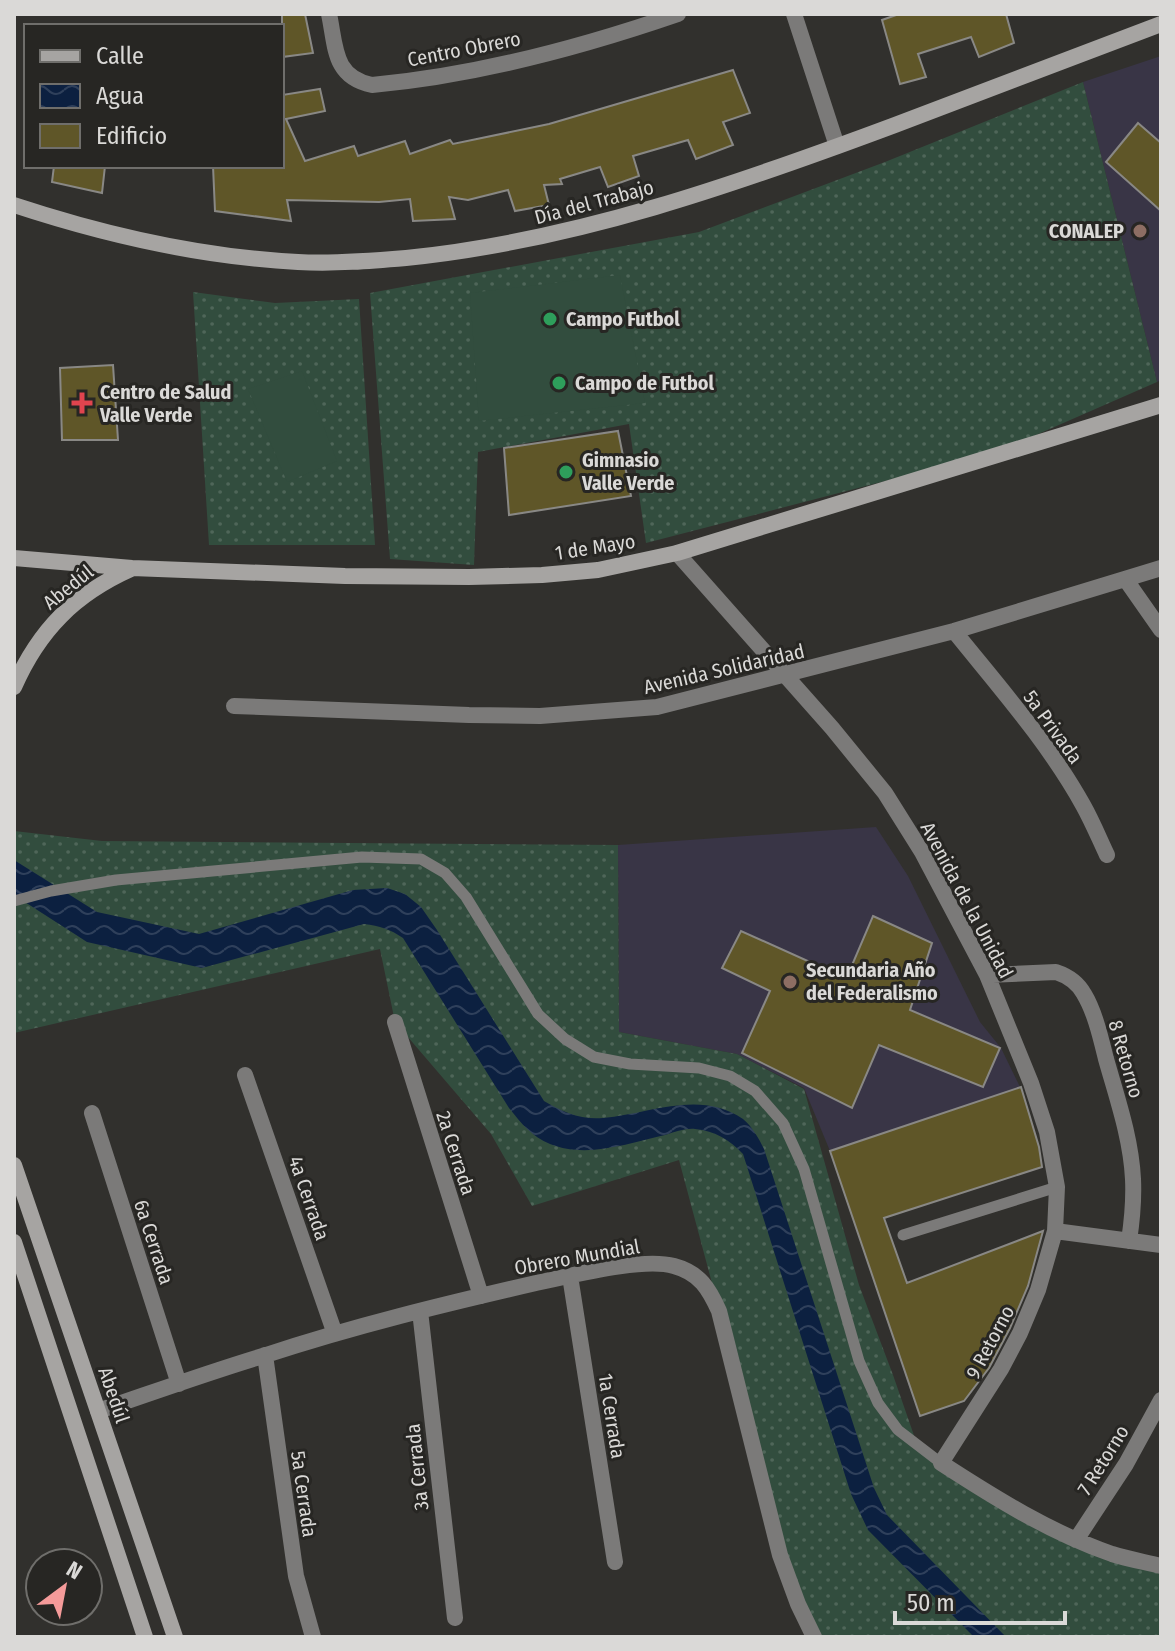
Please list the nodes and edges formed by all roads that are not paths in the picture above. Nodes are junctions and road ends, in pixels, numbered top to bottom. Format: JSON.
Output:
{"nodes":[{"id":1,"x":329,"y":14,"type":"edge"},
{"id":2,"x":678,"y":14,"type":"edge"},
{"id":3,"x":794,"y":14,"type":"edge"},
{"id":4,"x":642,"y":20,"type":"edge"},
{"id":5,"x":1161,"y":24,"type":"edge"},
{"id":6,"x":837,"y":146,"type":"junction"},
{"id":7,"x":14,"y":205,"type":"edge"},
{"id":8,"x":1161,"y":405,"type":"edge"},
{"id":9,"x":677,"y":553,"type":"junction"},
{"id":10,"x":14,"y":558,"type":"edge"},
{"id":11,"x":132,"y":568,"type":"junction"},
{"id":12,"x":1161,"y":568,"type":"edge"},
{"id":13,"x":1126,"y":580,"type":"junction"},
{"id":14,"x":1161,"y":630,"type":"edge"},
{"id":15,"x":954,"y":631,"type":"junction"},
{"id":16,"x":16,"y":675,"type":"edge"},
{"id":17,"x":786,"y":676,"type":"junction"},
{"id":18,"x":234,"y":706,"type":"dead end"},
{"id":19,"x":1107,"y":855,"type":"dead end"},
{"id":20,"x":14,"y":901,"type":"edge"},
{"id":21,"x":987,"y":975,"type":"junction"},
{"id":22,"x":395,"y":1022,"type":"dead end"},
{"id":23,"x":245,"y":1075,"type":"dead end"},
{"id":24,"x":92,"y":1113,"type":"dead end"},
{"id":25,"x":14,"y":1165,"type":"edge"},
{"id":26,"x":1057,"y":1187,"type":"junction"},
{"id":27,"x":1055,"y":1231,"type":"junction"},
{"id":28,"x":903,"y":1235,"type":"dead end"},
{"id":29,"x":1129,"y":1241,"type":"junction"},
{"id":30,"x":14,"y":1242,"type":"edge"},
{"id":31,"x":1161,"y":1245,"type":"edge"},
{"id":32,"x":570,"y":1276,"type":"junction"},
{"id":33,"x":481,"y":1296,"type":"junction"},
{"id":34,"x":420,"y":1311,"type":"junction"},
{"id":35,"x":335,"y":1334,"type":"junction"},
{"id":36,"x":265,"y":1355,"type":"junction"},
{"id":37,"x":179,"y":1384,"type":"junction"},
{"id":38,"x":1161,"y":1400,"type":"edge"},
{"id":39,"x":98,"y":1411,"type":"junction"},
{"id":40,"x":941,"y":1463,"type":"junction"},
{"id":41,"x":1076,"y":1540,"type":"junction"},
{"id":42,"x":615,"y":1562,"type":"dead end"},
{"id":43,"x":1161,"y":1566,"type":"edge"},
{"id":44,"x":455,"y":1618,"type":"dead end"},
{"id":45,"x":145,"y":1637,"type":"edge"},
{"id":46,"x":175,"y":1637,"type":"edge"},
{"id":47,"x":313,"y":1637,"type":"edge"},
{"id":48,"x":814,"y":1637,"type":"edge"}],
"edges":[{"from":1,"to":4,"type":"street","name":"Centro Obrero"},
{"from":2,"to":4,"type":"street","name":"Centro Obrero"},
{"from":3,"to":6,"type":"street"},
{"from":5,"to":6,"type":"street","name":"Día del Trabajo"},
{"from":6,"to":7,"type":"street","name":"Día del Trabajo"},
{"from":8,"to":9,"type":"street","name":"1 de Mayo"},
{"from":9,"to":11,"type":"street","name":"1 de Mayo"},
{"from":9,"to":17,"type":"street","name":"Avenida de la Unidad"},
{"from":10,"to":11,"type":"street","name":"1 de Mayo"},
{"from":11,"to":16,"type":"street","name":"Abedúl"},
{"from":12,"to":13,"type":"street","name":"Avenida Solidaridad"},
{"from":13,"to":14,"type":"street"},
{"from":13,"to":15,"type":"street","name":"Avenida Solidaridad"},
{"from":15,"to":17,"type":"street","name":"Avenida Solidaridad"},
{"from":15,"to":19,"type":"street","name":"5a Privada"},
{"from":17,"to":18,"type":"street","name":"Avenida Solidaridad"},
{"from":17,"to":21,"type":"street","name":"Avenida de la Unidad"},
{"from":20,"to":40,"type":"lane"},
{"from":21,"to":26,"type":"street","name":"Avenida de la Unidad"},
{"from":21,"to":29,"type":"street","name":"8 Retorno"},
{"from":22,"to":33,"type":"street","name":"2a Cerrada"},
{"from":23,"to":35,"type":"street","name":"4a Cerrada"},
{"from":24,"to":37,"type":"street","name":"6a Cerrada"},
{"from":25,"to":39,"type":"street","name":"Abedúl"},
{"from":26,"to":27,"type":"street","name":"Avenida de la Unidad"},
{"from":26,"to":28,"type":"lane"},
{"from":27,"to":29,"type":"street"},
{"from":27,"to":40,"type":"street","name":"9 Retorno"},
{"from":29,"to":31,"type":"street"},
{"from":30,"to":45,"type":"street"},
{"from":32,"to":33,"type":"street","name":"Obrero Mundial"},
{"from":32,"to":42,"type":"street","name":"1a Cerrada"},
{"from":32,"to":48,"type":"street","name":"Obrero Mundial"},
{"from":33,"to":34,"type":"street","name":"Obrero Mundial"},
{"from":34,"to":35,"type":"street","name":"Obrero Mundial"},
{"from":34,"to":44,"type":"street","name":"3a Cerrada"},
{"from":35,"to":36,"type":"street","name":"Obrero Mundial"},
{"from":36,"to":37,"type":"street","name":"Obrero Mundial"},
{"from":36,"to":47,"type":"street","name":"5a Cerrada"},
{"from":37,"to":39,"type":"street","name":"Obrero Mundial"},
{"from":38,"to":41,"type":"street","name":"7 Retorno"},
{"from":39,"to":46,"type":"street","name":"Abedúl"},
{"from":40,"to":41,"type":"street"},
{"from":41,"to":43,"type":"street"}]}
